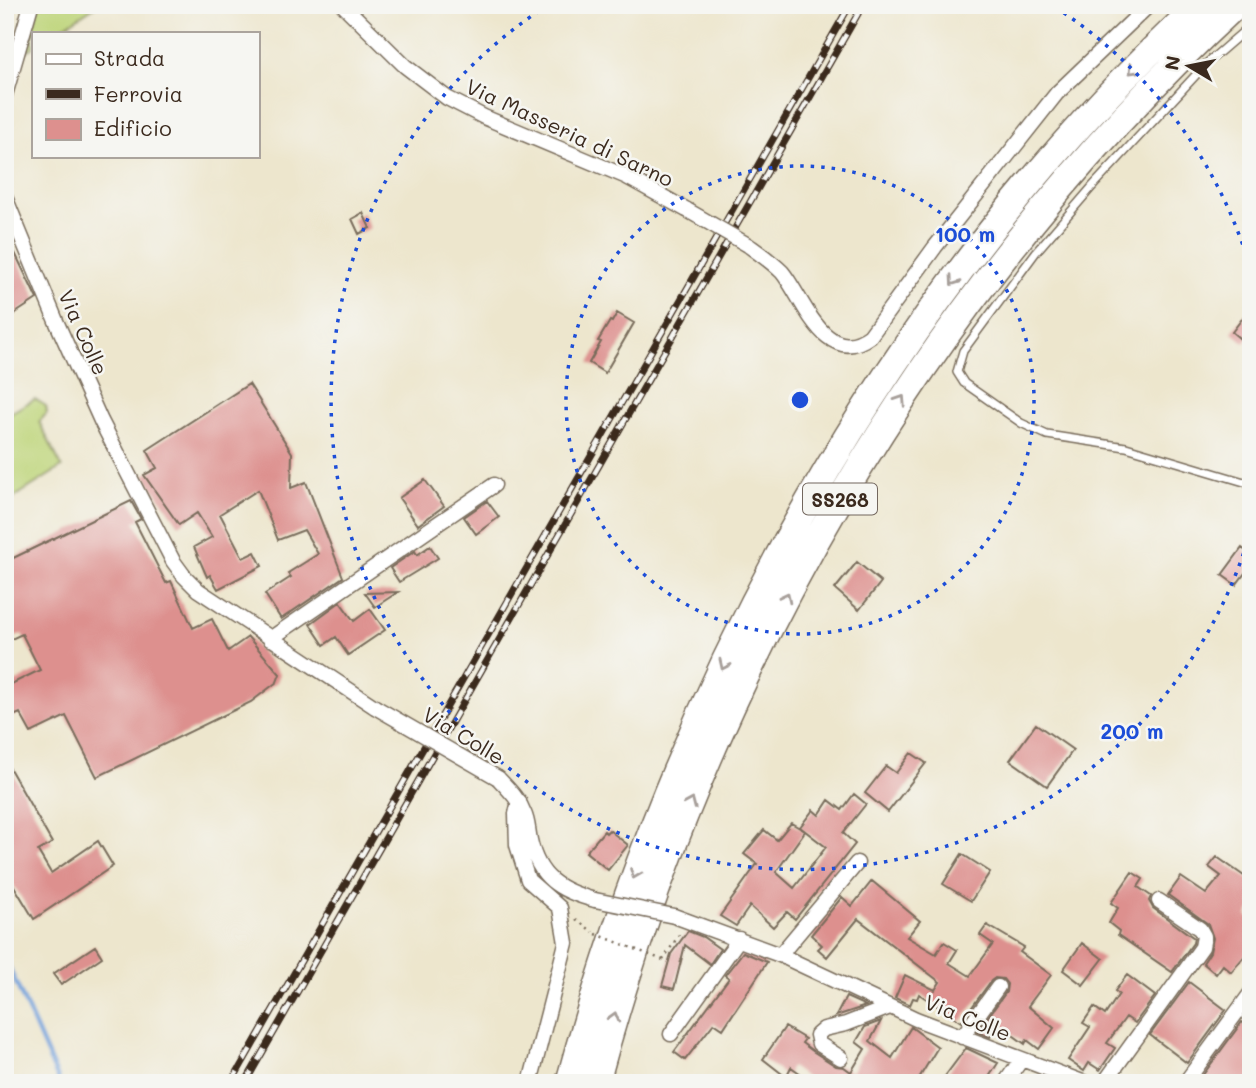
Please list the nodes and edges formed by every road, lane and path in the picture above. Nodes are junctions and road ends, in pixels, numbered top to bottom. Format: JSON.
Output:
{"nodes":[{"id":1,"x":31,"y":5,"type":"edge"},
{"id":2,"x":343,"y":5,"type":"edge"},
{"id":3,"x":1149,"y":5,"type":"edge"},
{"id":4,"x":1199,"y":5,"type":"edge"},
{"id":5,"x":1236,"y":5,"type":"edge"},
{"id":6,"x":1251,"y":25,"type":"edge"},
{"id":7,"x":5,"y":94,"type":"edge"},
{"id":8,"x":5,"y":197,"type":"edge"},
{"id":9,"x":1251,"y":484,"type":"edge"},
{"id":10,"x":494,"y":485,"type":"dead end"},
{"id":11,"x":270,"y":639,"type":"junction"},
{"id":12,"x":519,"y":801,"type":"junction"},
{"id":13,"x":857,"y":863,"type":"dead end"},
{"id":14,"x":1159,"y":901,"type":"dead end"},
{"id":15,"x":681,"y":919,"type":"junction"},
{"id":16,"x":596,"y":934,"type":"dead end"},
{"id":17,"x":739,"y":939,"type":"junction"},
{"id":18,"x":780,"y":955,"type":"junction"},
{"id":19,"x":998,"y":987,"type":"dead end"},
{"id":20,"x":1251,"y":993,"type":"edge"},
{"id":21,"x":890,"y":1007,"type":"junction"},
{"id":22,"x":671,"y":1034,"type":"dead end"},
{"id":23,"x":962,"y":1037,"type":"junction"},
{"id":24,"x":841,"y":1058,"type":"dead end"},
{"id":25,"x":1021,"y":1060,"type":"junction"},
{"id":26,"x":530,"y":1083,"type":"edge"},
{"id":27,"x":569,"y":1083,"type":"edge"},
{"id":28,"x":596,"y":1083,"type":"edge"},
{"id":29,"x":1005,"y":1083,"type":"edge"},
{"id":30,"x":1085,"y":1083,"type":"edge"},
{"id":31,"x":1104,"y":1083,"type":"edge"},
{"id":32,"x":1185,"y":1083,"type":"edge"}],
"edges":[{"from":1,"to":7,"type":"street"},
{"from":2,"to":3,"type":"street","name":"Via Masseria di Sarno","bridge":true},
{"from":4,"to":27,"type":"highway","number":"SS268","one_way":true},
{"from":28,"to":5,"type":"highway","number":"SS268","one_way":true},
{"from":6,"to":9,"type":"lane"},
{"from":8,"to":11,"type":"street","name":"Via Colle"},
{"from":10,"to":11,"type":"street"},
{"from":11,"to":12,"type":"street","name":"Via Colle","bridge":true},
{"from":12,"to":15,"type":"street","name":"Via Colle","bridge":true},
{"from":12,"to":26,"type":"street"},
{"from":13,"to":18,"type":"street"},
{"from":14,"to":31,"type":"street"},
{"from":15,"to":16,"type":"path","bridge":true},
{"from":15,"to":17,"type":"street","name":"Via Colle"},
{"from":17,"to":18,"type":"street","name":"Via Colle"},
{"from":17,"to":22,"type":"street"},
{"from":18,"to":21,"type":"street","name":"Via Colle"},
{"from":19,"to":23,"type":"street"},
{"from":20,"to":32,"type":"street"},
{"from":21,"to":23,"type":"street","name":"Via Colle"},
{"from":21,"to":24,"type":"street"},
{"from":23,"to":25,"type":"street","name":"Via Colle"},
{"from":25,"to":29,"type":"street"},
{"from":25,"to":30,"type":"street","name":"Via Colle"}]}
